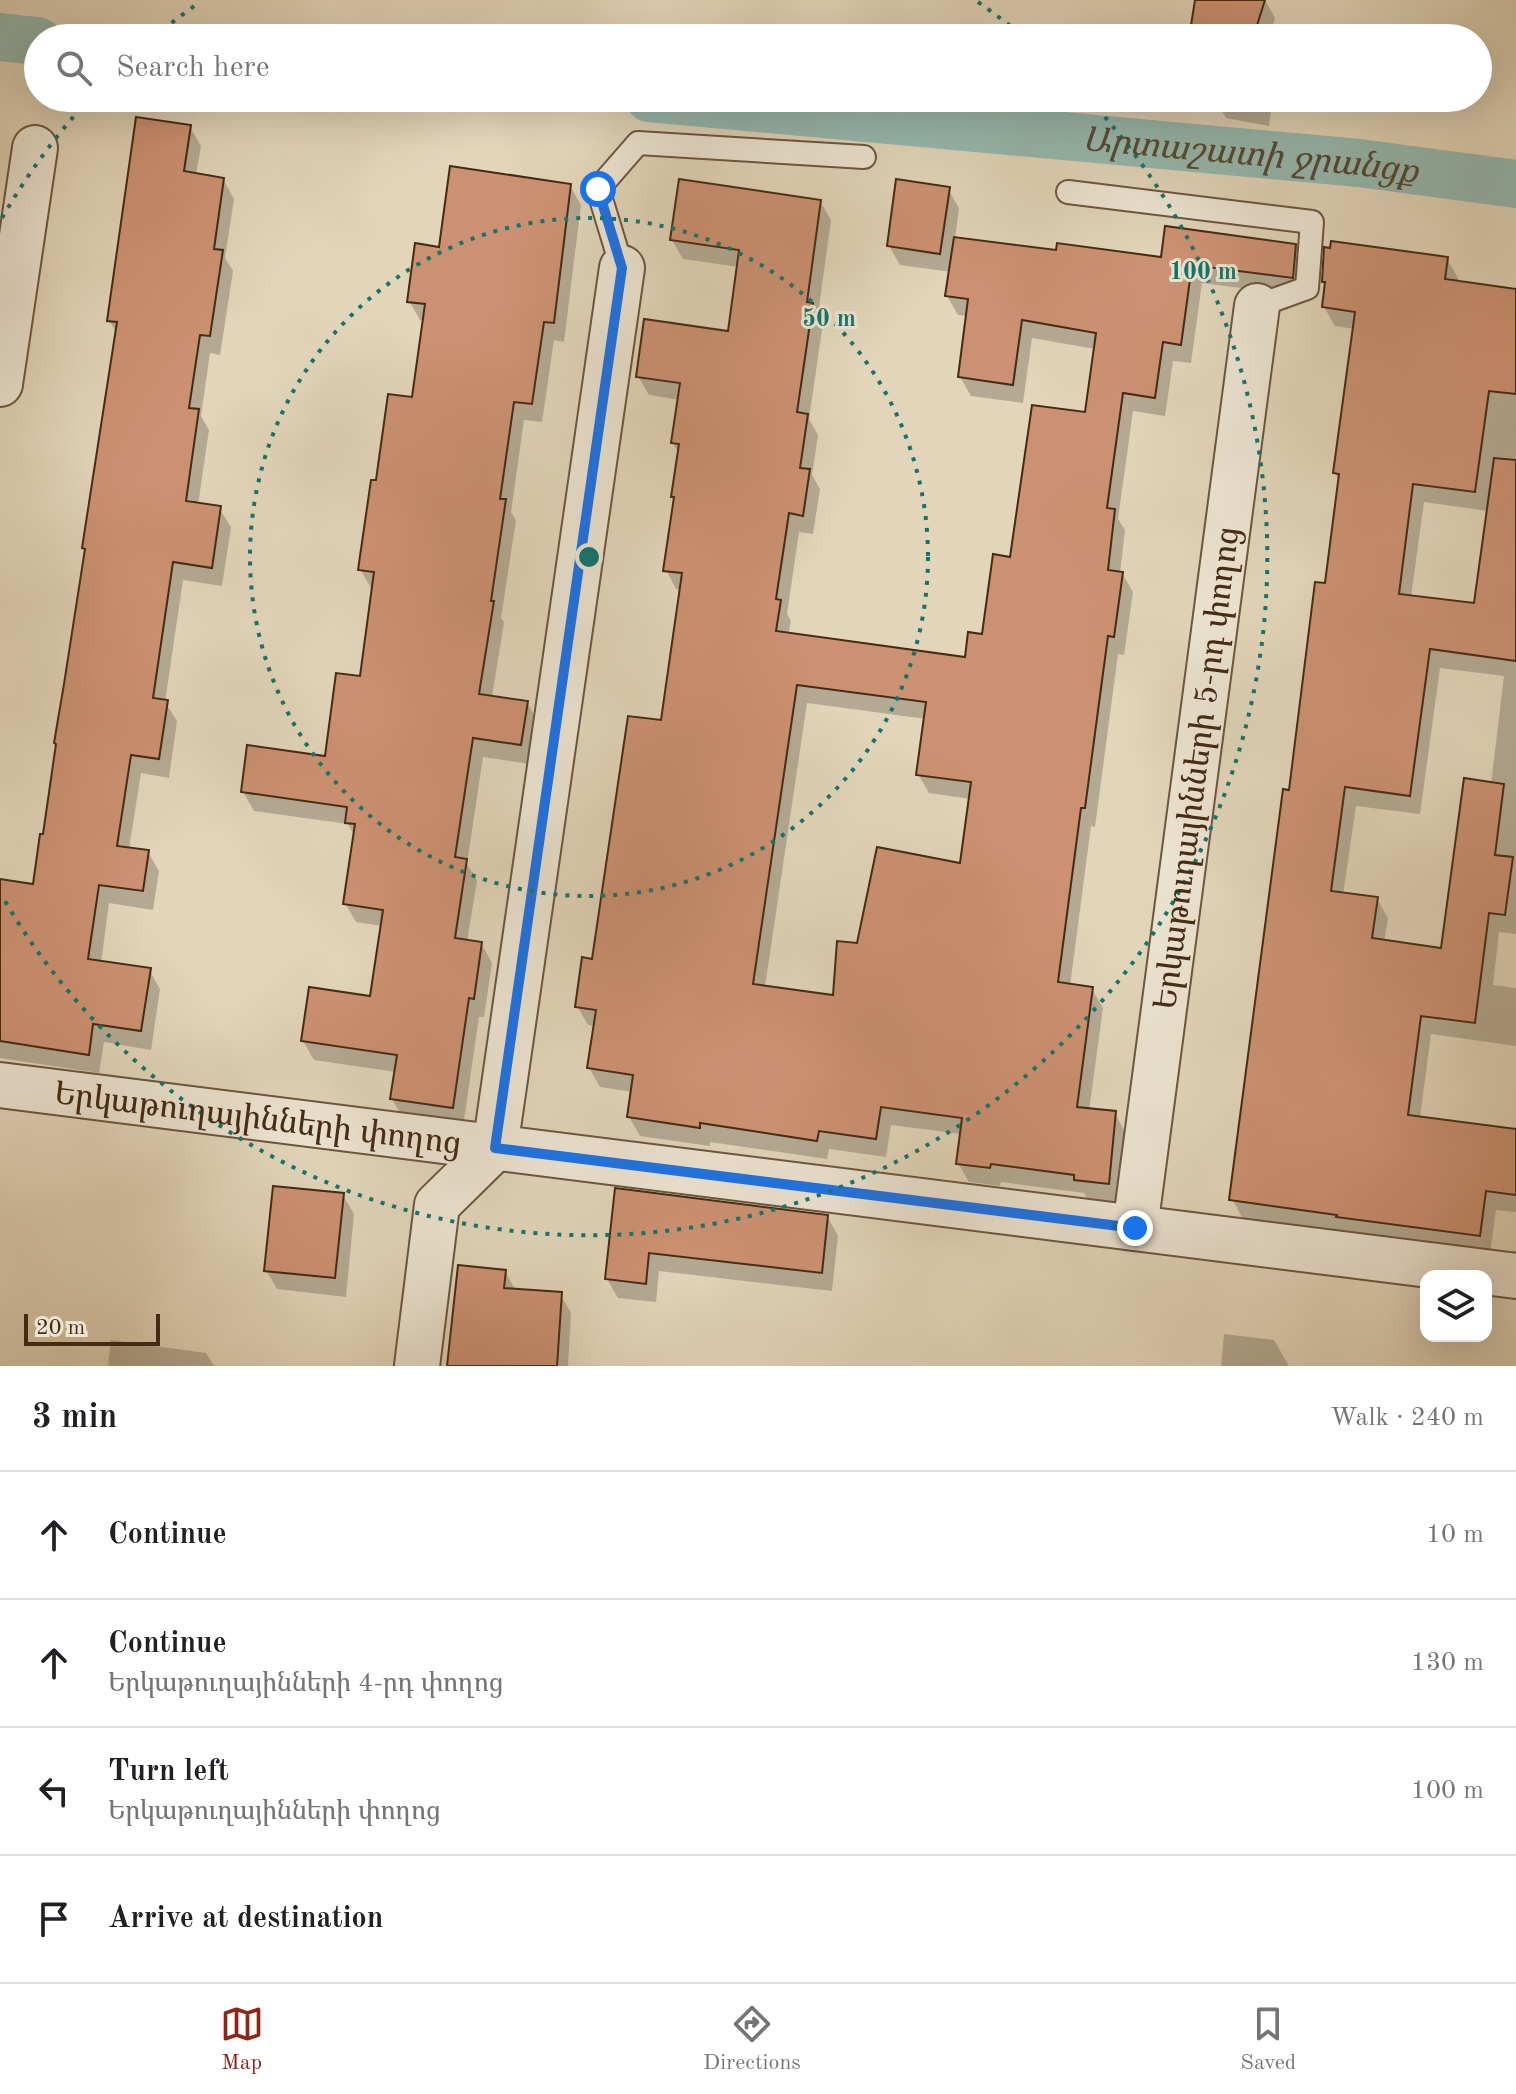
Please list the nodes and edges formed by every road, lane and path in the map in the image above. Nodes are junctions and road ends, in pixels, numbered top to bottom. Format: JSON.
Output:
{"nodes":[{"id":1,"x":35,"y":148,"type":"dead end"},
{"id":2,"x":864,"y":157,"type":"dead end"},
{"id":3,"x":1068,"y":192,"type":"dead end"},
{"id":4,"x":622,"y":268,"type":"joint"},
{"id":5,"x":1257,"y":306,"type":"joint"},
{"id":6,"x":0,"y":384,"type":"edge"},
{"id":7,"x":0,"y":1085,"type":"edge"},
{"id":8,"x":495,"y":1148,"type":"junction"},
{"id":9,"x":1135,"y":1228,"type":"junction"},
{"id":10,"x":1516,"y":1276,"type":"edge"},
{"id":11,"x":417,"y":1366,"type":"edge"}],
"edges":[{"from":1,"to":6,"type":"street"},
{"from":2,"to":4,"type":"lane"},
{"from":3,"to":5,"type":"lane"},
{"from":4,"to":8,"type":"street"},
{"from":5,"to":9,"type":"street","name":"Երկաթուղայինների 5-րդ փողոց"},
{"from":7,"to":8,"type":"street","name":"Երկաթուղայինների փողոց"},
{"from":8,"to":9,"type":"street","name":"Երկաթուղայինների փողոց"},
{"from":8,"to":11,"type":"street"},
{"from":9,"to":10,"type":"street","name":"Երկաթուղայինների փողոց"}]}
